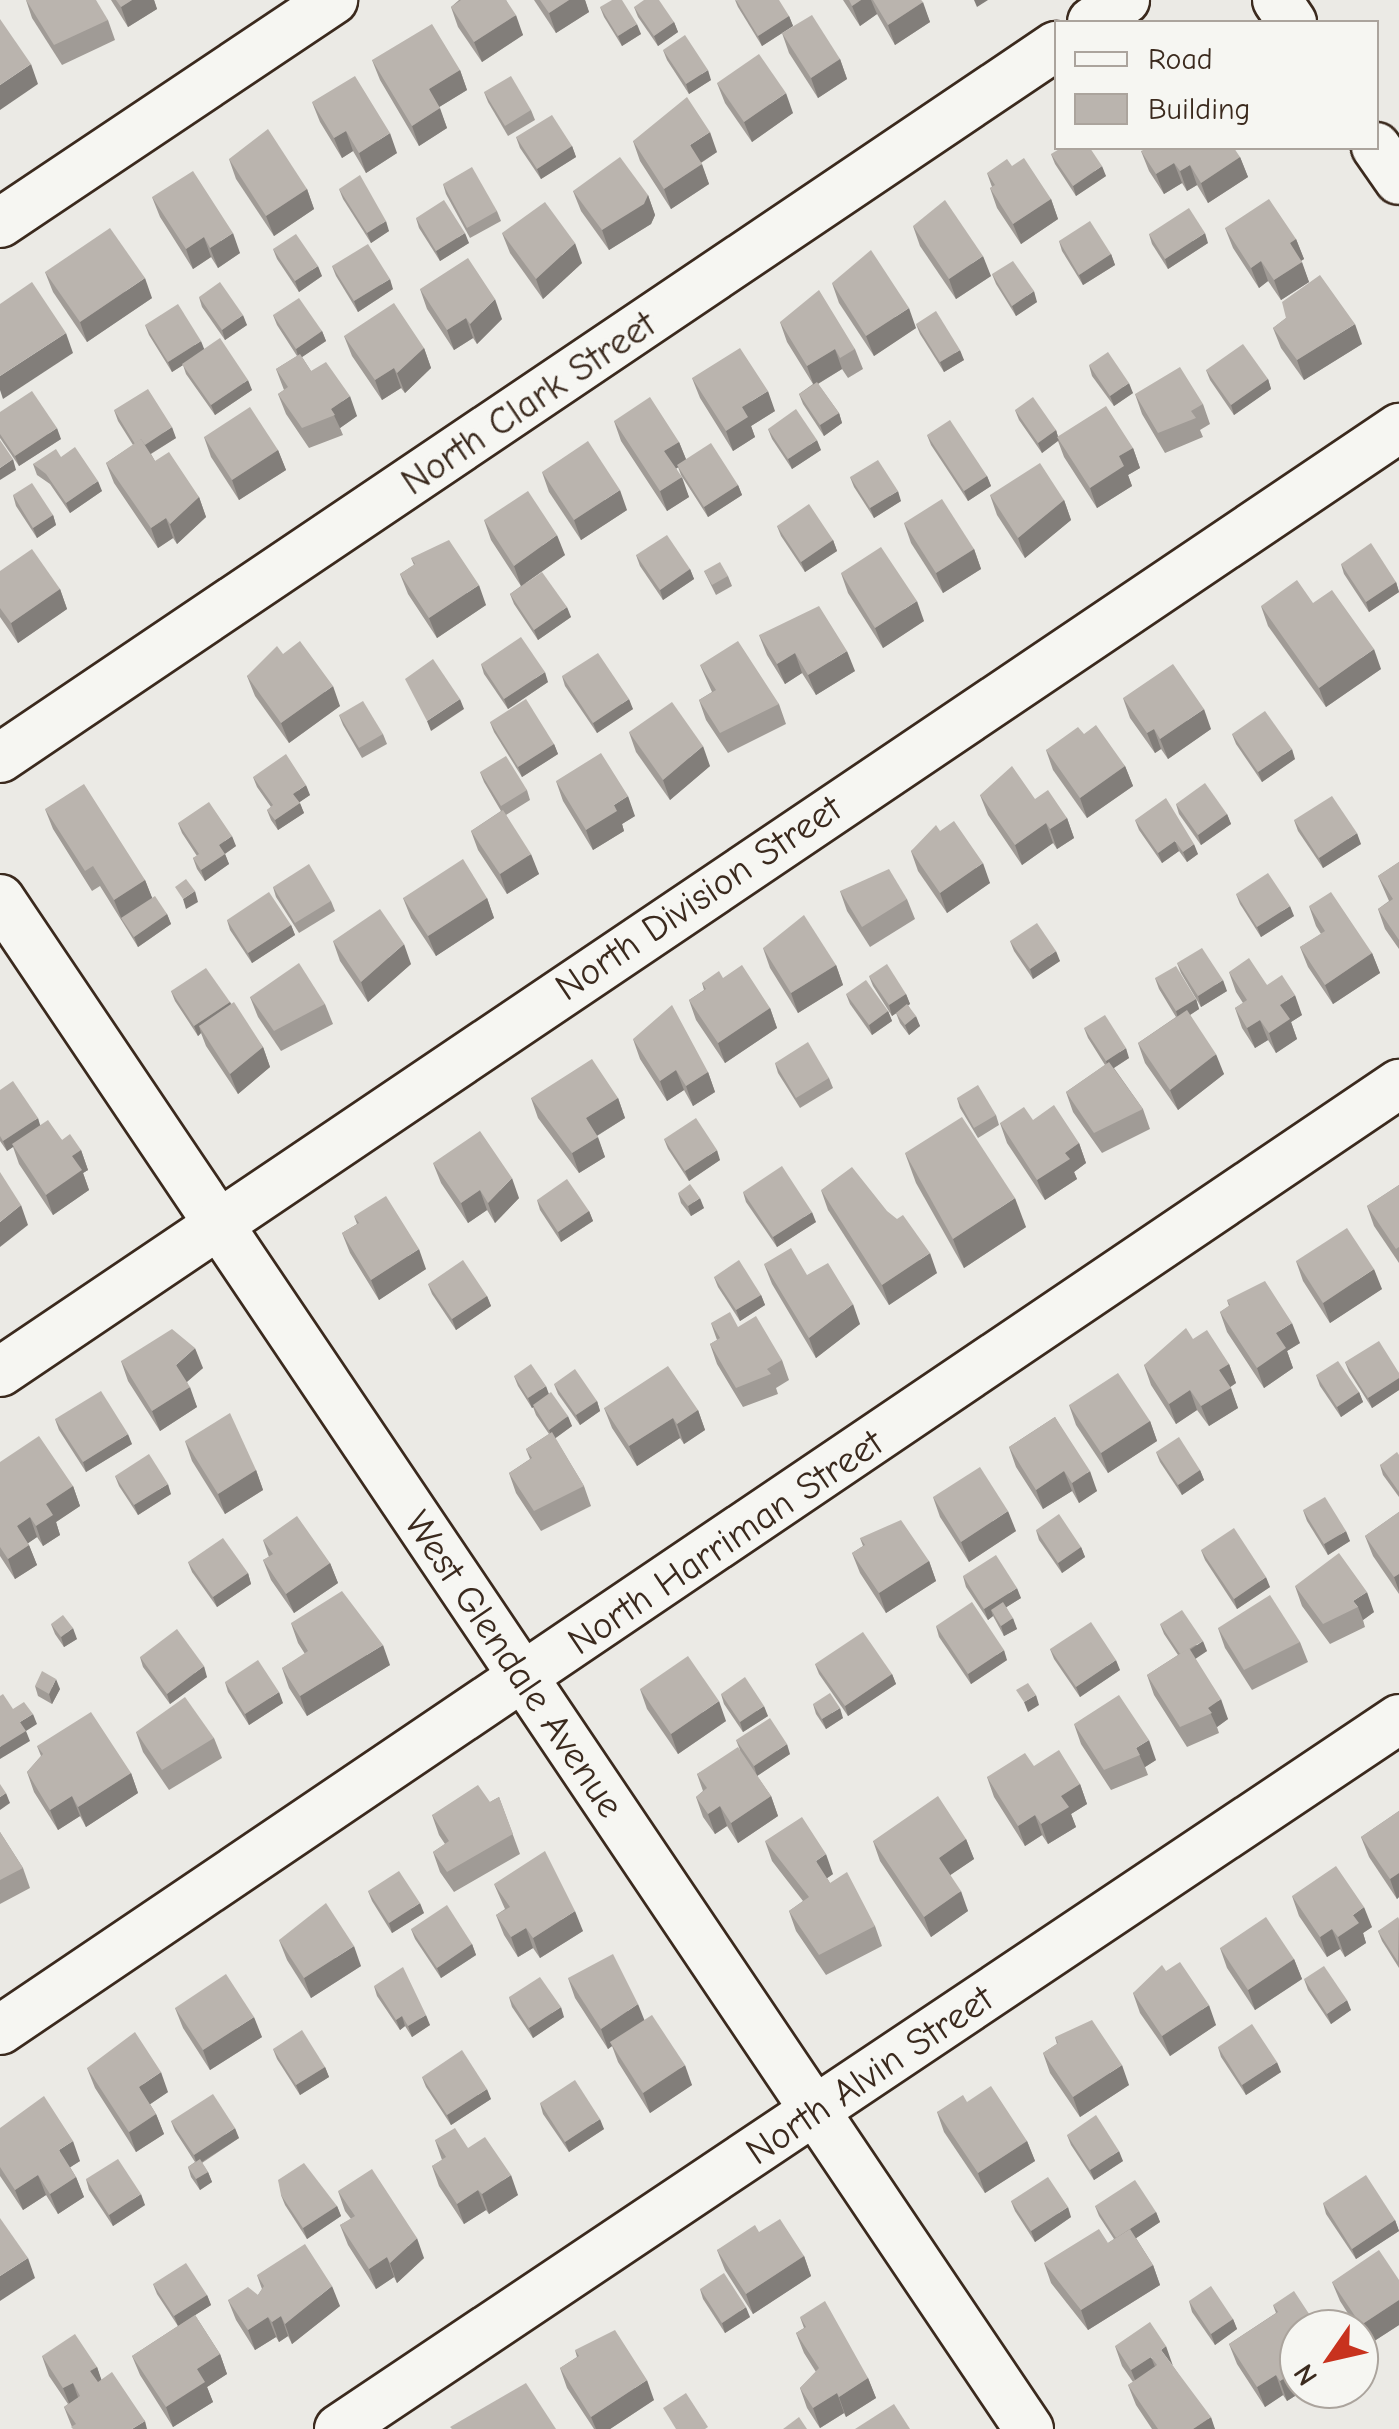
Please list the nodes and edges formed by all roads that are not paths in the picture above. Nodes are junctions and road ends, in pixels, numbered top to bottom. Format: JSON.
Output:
{"nodes":[{"id":1,"x":333,"y":0,"type":"edge"},
{"id":2,"x":1125,"y":0,"type":"edge"},
{"id":3,"x":1095,"y":20,"type":"edge"},
{"id":4,"x":1054,"y":47,"type":"edge"},
{"id":5,"x":1378,"y":150,"type":"edge"},
{"id":6,"x":1399,"y":180,"type":"edge"},
{"id":7,"x":0,"y":223,"type":"edge"},
{"id":8,"x":1399,"y":428,"type":"edge"},
{"id":9,"x":0,"y":758,"type":"edge"},
{"id":10,"x":0,"y":899,"type":"edge"},
{"id":11,"x":1399,"y":1084,"type":"edge"},
{"id":12,"x":215,"y":1226,"type":"junction"},
{"id":13,"x":0,"y":1372,"type":"edge"},
{"id":14,"x":524,"y":1682,"type":"junction"},
{"id":15,"x":1399,"y":1719,"type":"edge"},
{"id":16,"x":0,"y":2030,"type":"edge"},
{"id":17,"x":815,"y":2114,"type":"junction"},
{"id":18,"x":339,"y":2429,"type":"edge"},
{"id":19,"x":1028,"y":2429,"type":"edge"}],
"edges":[{"from":1,"to":7,"type":"street"},
{"from":2,"to":3,"type":"street"},
{"from":4,"to":9,"type":"street","name":"North Clark Street"},
{"from":5,"to":6,"type":"street"},
{"from":8,"to":12,"type":"street","name":"North Division Street"},
{"from":10,"to":12,"type":"street","name":"West Glendale Avenue"},
{"from":11,"to":14,"type":"street","name":"North Harriman Street"},
{"from":12,"to":13,"type":"street","name":"North Division Street"},
{"from":12,"to":14,"type":"street","name":"West Glendale Avenue"},
{"from":14,"to":16,"type":"street","name":"North Harriman Street"},
{"from":14,"to":17,"type":"street","name":"West Glendale Avenue"},
{"from":15,"to":17,"type":"street","name":"North Alvin Street"},
{"from":17,"to":18,"type":"street","name":"North Alvin Street"},
{"from":17,"to":19,"type":"street","name":"West Glendale Avenue"}]}
